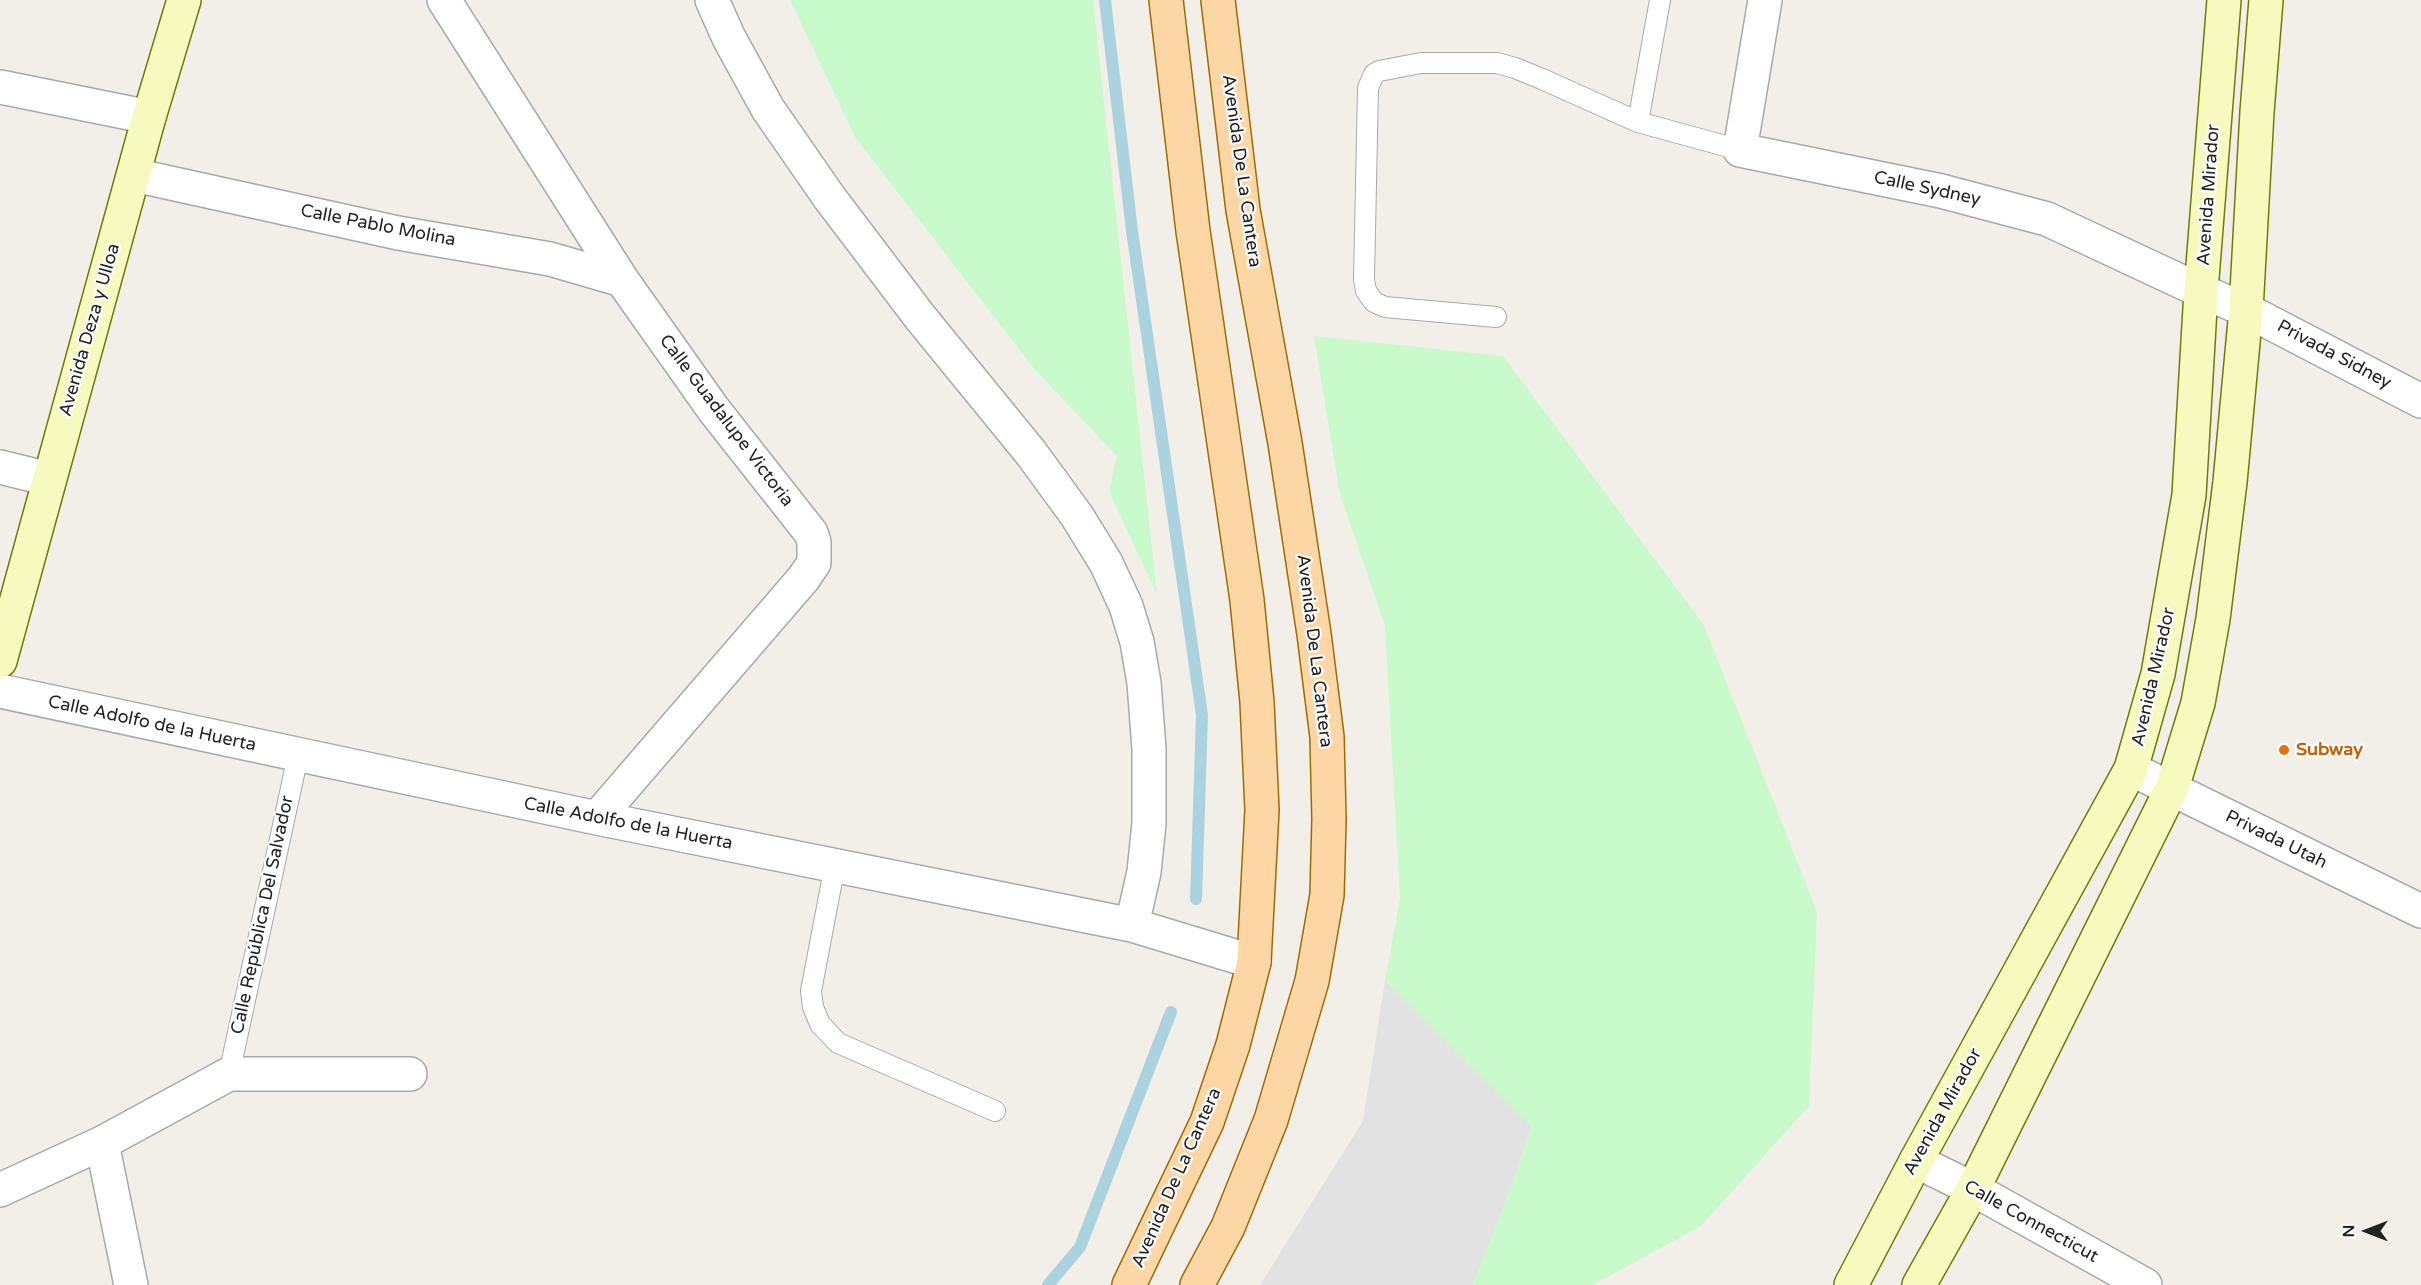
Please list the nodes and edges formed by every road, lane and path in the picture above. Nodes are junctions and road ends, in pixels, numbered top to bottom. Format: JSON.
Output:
{"nodes":[{"id":1,"x":184,"y":0,"type":"edge"},
{"id":2,"x":444,"y":0,"type":"edge"},
{"id":3,"x":712,"y":0,"type":"edge"},
{"id":4,"x":1166,"y":0,"type":"edge"},
{"id":5,"x":1218,"y":0,"type":"edge"},
{"id":6,"x":1660,"y":0,"type":"edge"},
{"id":7,"x":1764,"y":0,"type":"edge"},
{"id":8,"x":2224,"y":0,"type":"edge"},
{"id":9,"x":2266,"y":0,"type":"edge"},
{"id":10,"x":0,"y":87,"type":"edge"},
{"id":11,"x":149,"y":117,"type":"junction"},
{"id":12,"x":1638,"y":122,"type":"junction"},
{"id":13,"x":1740,"y":150,"type":"junction"},
{"id":14,"x":134,"y":175,"type":"junction"},
{"id":15,"x":622,"y":280,"type":"junction"},
{"id":16,"x":2201,"y":291,"type":"junction"},
{"id":17,"x":2246,"y":310,"type":"junction"},
{"id":18,"x":1496,"y":317,"type":"dead end"},
{"id":19,"x":2421,"y":401,"type":"edge"},
{"id":20,"x":0,"y":467,"type":"edge"},
{"id":21,"x":49,"y":479,"type":"junction"},
{"id":22,"x":0,"y":661,"type":"edge"},
{"id":23,"x":0,"y":692,"type":"edge"},
{"id":24,"x":298,"y":756,"type":"junction"},
{"id":25,"x":2131,"y":769,"type":"junction"},
{"id":26,"x":2172,"y":788,"type":"junction"},
{"id":27,"x":597,"y":818,"type":"junction"},
{"id":28,"x":835,"y":865,"type":"junction"},
{"id":29,"x":2421,"y":910,"type":"edge"},
{"id":30,"x":1132,"y":925,"type":"junction"},
{"id":31,"x":1254,"y":962,"type":"junction"},
{"id":32,"x":229,"y":1074,"type":"junction"},
{"id":33,"x":410,"y":1074,"type":"dead end"},
{"id":34,"x":995,"y":1111,"type":"dead end"},
{"id":35,"x":102,"y":1143,"type":"junction"},
{"id":36,"x":1916,"y":1161,"type":"junction"},
{"id":37,"x":1973,"y":1189,"type":"junction"},
{"id":38,"x":0,"y":1190,"type":"edge"},
{"id":39,"x":131,"y":1285,"type":"edge"},
{"id":40,"x":1129,"y":1285,"type":"edge"},
{"id":41,"x":1197,"y":1285,"type":"edge"},
{"id":42,"x":1851,"y":1285,"type":"edge"},
{"id":43,"x":1919,"y":1285,"type":"edge"},
{"id":44,"x":2145,"y":1285,"type":"edge"}],
"edges":[{"from":1,"to":11,"type":"main road","name":"Avenida Deza y Ulloa"},
{"from":2,"to":15,"type":"street","name":"Calle Guadalupe Victoria"},
{"from":3,"to":30,"type":"street"},
{"from":4,"to":31,"type":"main road","name":"Avenida De La Cantera"},
{"from":5,"to":41,"type":"main road","name":"Avenida De La Cantera"},
{"from":6,"to":12,"type":"lane"},
{"from":7,"to":13,"type":"street"},
{"from":8,"to":16,"type":"main road","name":"Avenida Mirador"},
{"from":9,"to":17,"type":"main road"},
{"from":10,"to":11,"type":"street"},
{"from":11,"to":14,"type":"main road","name":"Avenida Deza y Ulloa"},
{"from":12,"to":13,"type":"lane"},
{"from":12,"to":18,"type":"lane"},
{"from":13,"to":16,"type":"street","name":"Calle Sydney"},
{"from":14,"to":15,"type":"street","name":"Calle Pablo Molina"},
{"from":14,"to":21,"type":"main road","name":"Avenida Deza y Ulloa"},
{"from":15,"to":27,"type":"street","name":"Calle Guadalupe Victoria"},
{"from":16,"to":17,"type":"street","name":"Calle Sydney"},
{"from":16,"to":25,"type":"main road","name":"Avenida Mirador"},
{"from":17,"to":19,"type":"street","name":"Privada Sidney"},
{"from":17,"to":26,"type":"main road"},
{"from":20,"to":21,"type":"street"},
{"from":21,"to":22,"type":"main road","name":"Avenida Deza y Ulloa"},
{"from":23,"to":24,"type":"street","name":"Calle Adolfo de la Huerta"},
{"from":24,"to":27,"type":"street","name":"Calle Adolfo de la Huerta"},
{"from":24,"to":32,"type":"lane","name":"Calle República Del Salvador"},
{"from":25,"to":26,"type":"street","name":"Privada Utah"},
{"from":25,"to":36,"type":"main road","name":"Avenida Mirador"},
{"from":26,"to":29,"type":"street","name":"Privada Utah"},
{"from":26,"to":37,"type":"main road"},
{"from":27,"to":28,"type":"street","name":"Calle Adolfo de la Huerta"},
{"from":28,"to":30,"type":"street","name":"Calle Adolfo de la Huerta"},
{"from":28,"to":34,"type":"lane"},
{"from":30,"to":31,"type":"street","name":"Calle Adolfo de la Huerta"},
{"from":31,"to":40,"type":"main road","name":"Avenida De La Cantera"},
{"from":32,"to":33,"type":"street"},
{"from":32,"to":35,"type":"street"},
{"from":35,"to":38,"type":"street"},
{"from":35,"to":39,"type":"street"},
{"from":36,"to":37,"type":"street","name":"Calle Connecticut"},
{"from":36,"to":42,"type":"main road","name":"Avenida Mirador"},
{"from":37,"to":43,"type":"main road"},
{"from":37,"to":44,"type":"street","name":"Calle Connecticut"}]}
